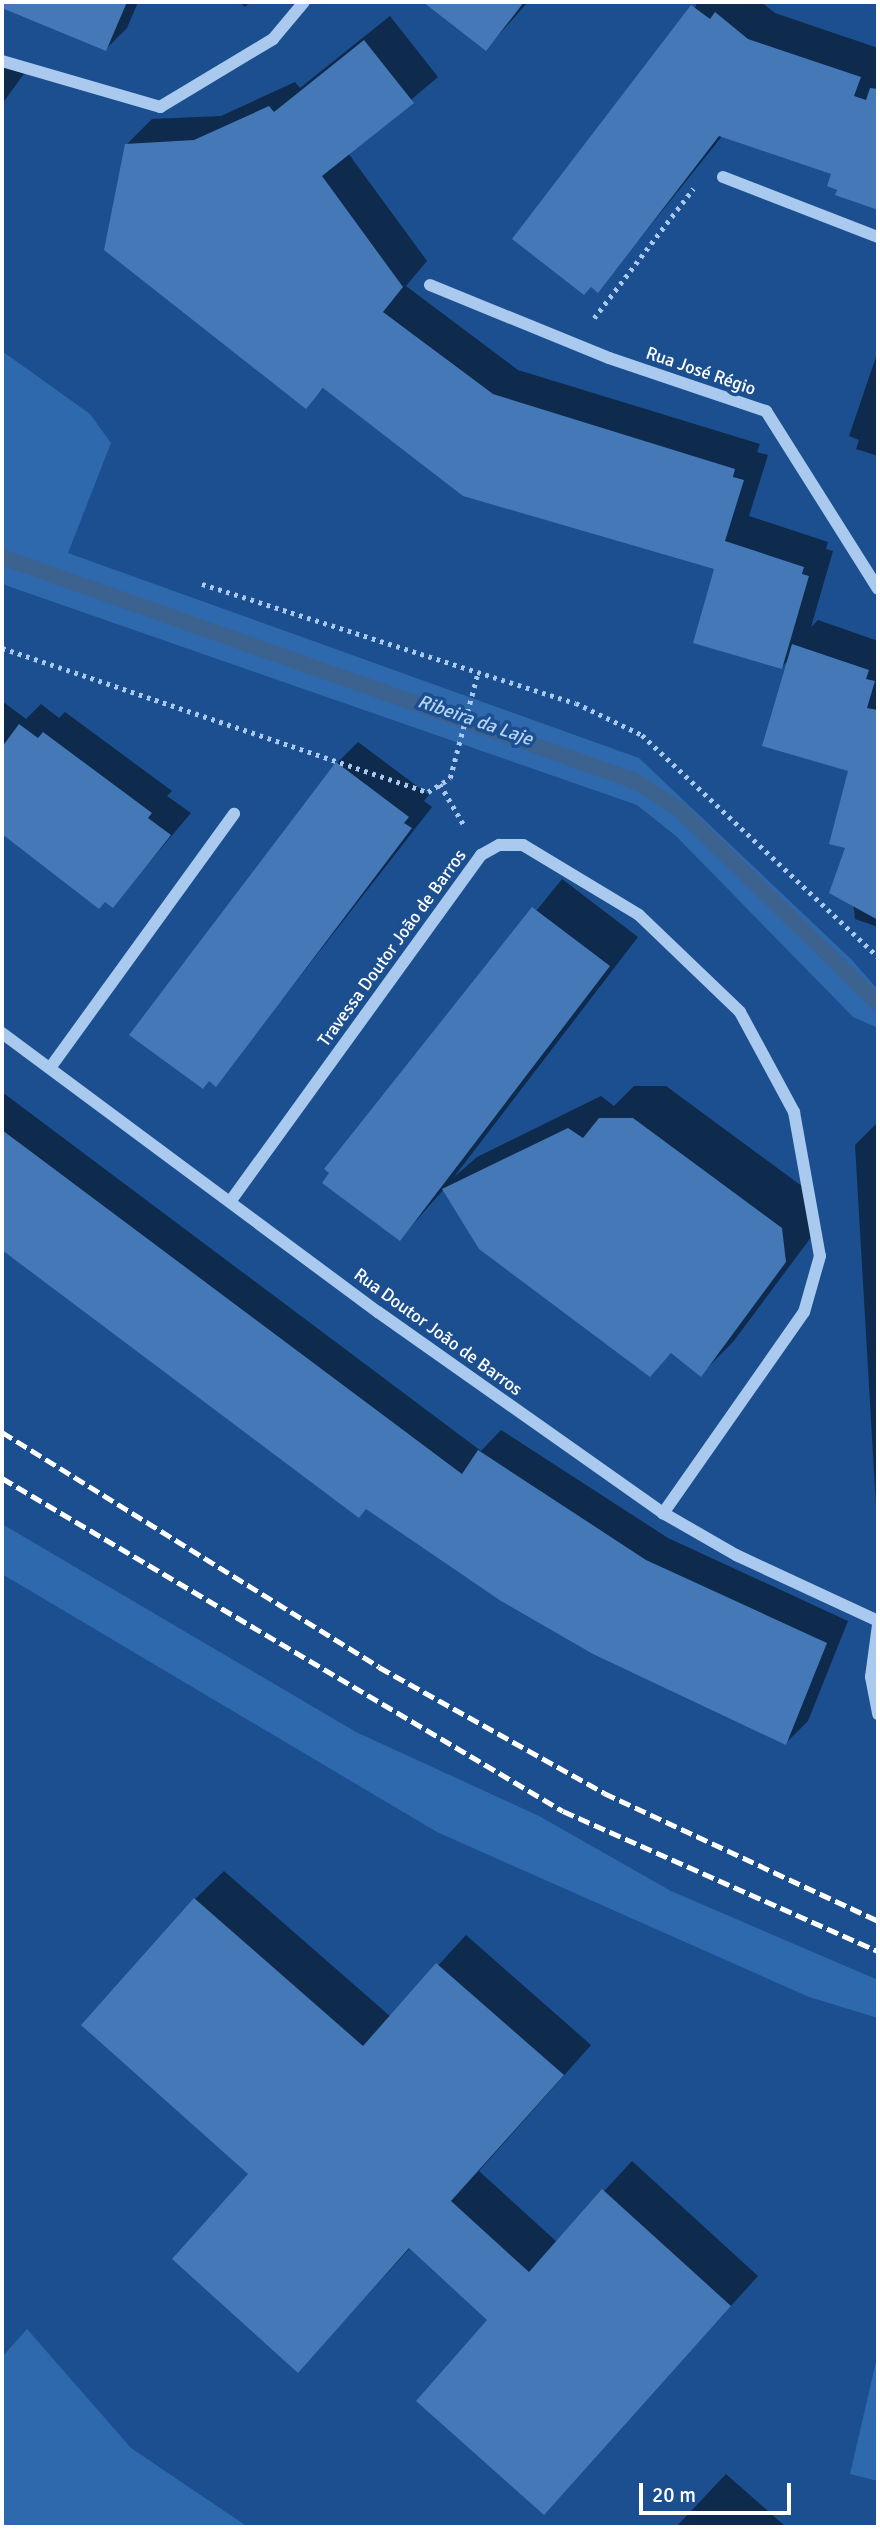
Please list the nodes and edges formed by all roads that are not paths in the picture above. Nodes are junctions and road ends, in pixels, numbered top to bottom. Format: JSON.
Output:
{"nodes":[{"id":1,"x":304,"y":2,"type":"edge"},
{"id":2,"x":2,"y":61,"type":"edge"},
{"id":3,"x":723,"y":177,"type":"road end"},
{"id":4,"x":878,"y":237,"type":"edge"},
{"id":5,"x":430,"y":285,"type":"dead end"},
{"id":6,"x":878,"y":589,"type":"edge"},
{"id":7,"x":234,"y":814,"type":"dead end"},
{"id":8,"x":2,"y":1033,"type":"edge"},
{"id":9,"x":50,"y":1068,"type":"junction"},
{"id":10,"x":232,"y":1199,"type":"junction"},
{"id":11,"x":663,"y":1513,"type":"junction"},
{"id":12,"x":878,"y":1623,"type":"edge"},
{"id":13,"x":878,"y":1714,"type":"edge"}],
"edges":[{"from":1,"to":2,"type":"street"},
{"from":3,"to":4,"type":"street"},
{"from":5,"to":6,"type":"street","name":"Rua José Régio"},
{"from":7,"to":9,"type":"street"},
{"from":8,"to":9,"type":"street","name":"Rua Doutor João de Barros"},
{"from":9,"to":10,"type":"street","name":"Rua Doutor João de Barros"},
{"from":10,"to":11,"type":"street","name":"Rua Doutor João de Barros"},
{"from":10,"to":11,"type":"street","name":"Travessa Doutor João de Barros"},
{"from":11,"to":12,"type":"street","name":"Rua Doutor João de Barros"},
{"from":12,"to":13,"type":"street"}]}
